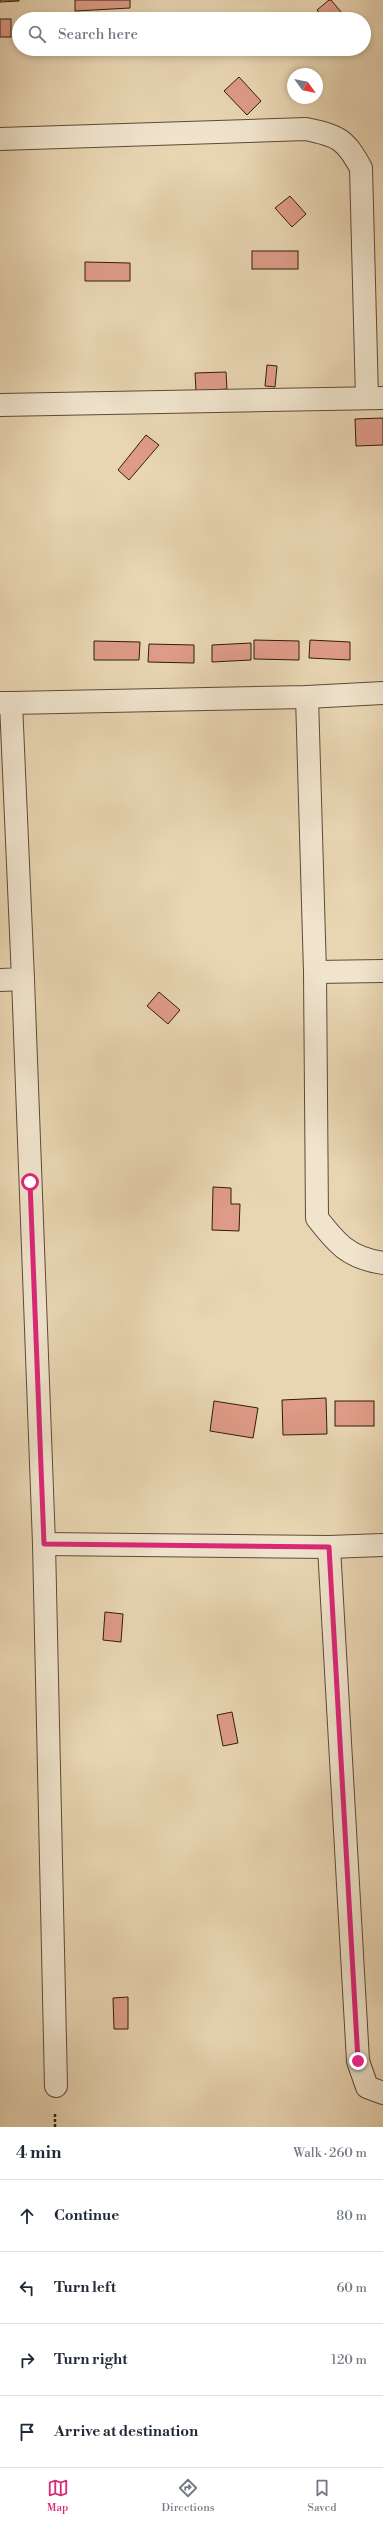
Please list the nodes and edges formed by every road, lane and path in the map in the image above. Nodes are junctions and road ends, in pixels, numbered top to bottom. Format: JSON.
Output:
{"nodes":[{"id":1,"x":0,"y":139,"type":"edge"},
{"id":2,"x":375,"y":398,"type":"edge"},
{"id":3,"x":0,"y":405,"type":"edge"},
{"id":4,"x":383,"y":693,"type":"edge"},
{"id":5,"x":307,"y":697,"type":"junction"},
{"id":6,"x":5,"y":703,"type":"edge"},
{"id":7,"x":383,"y":971,"type":"edge"},
{"id":8,"x":315,"y":972,"type":"junction"},
{"id":9,"x":23,"y":979,"type":"junction"},
{"id":10,"x":0,"y":980,"type":"edge"},
{"id":11,"x":383,"y":1263,"type":"edge"},
{"id":12,"x":44,"y":1544,"type":"junction"},
{"id":13,"x":383,"y":1545,"type":"edge"},
{"id":14,"x":329,"y":1547,"type":"junction"},
{"id":15,"x":56,"y":2086,"type":"dead end"},
{"id":16,"x":383,"y":2093,"type":"edge"}],
"edges":[{"from":1,"to":2,"type":"street"},
{"from":2,"to":3,"type":"street"},
{"from":4,"to":5,"type":"street"},
{"from":5,"to":6,"type":"street"},
{"from":5,"to":8,"type":"street"},
{"from":6,"to":9,"type":"street"},
{"from":7,"to":8,"type":"street"},
{"from":8,"to":11,"type":"street"},
{"from":9,"to":10,"type":"street"},
{"from":9,"to":12,"type":"street"},
{"from":12,"to":14,"type":"street"},
{"from":12,"to":15,"type":"street"},
{"from":13,"to":14,"type":"street"},
{"from":14,"to":16,"type":"street"}]}
